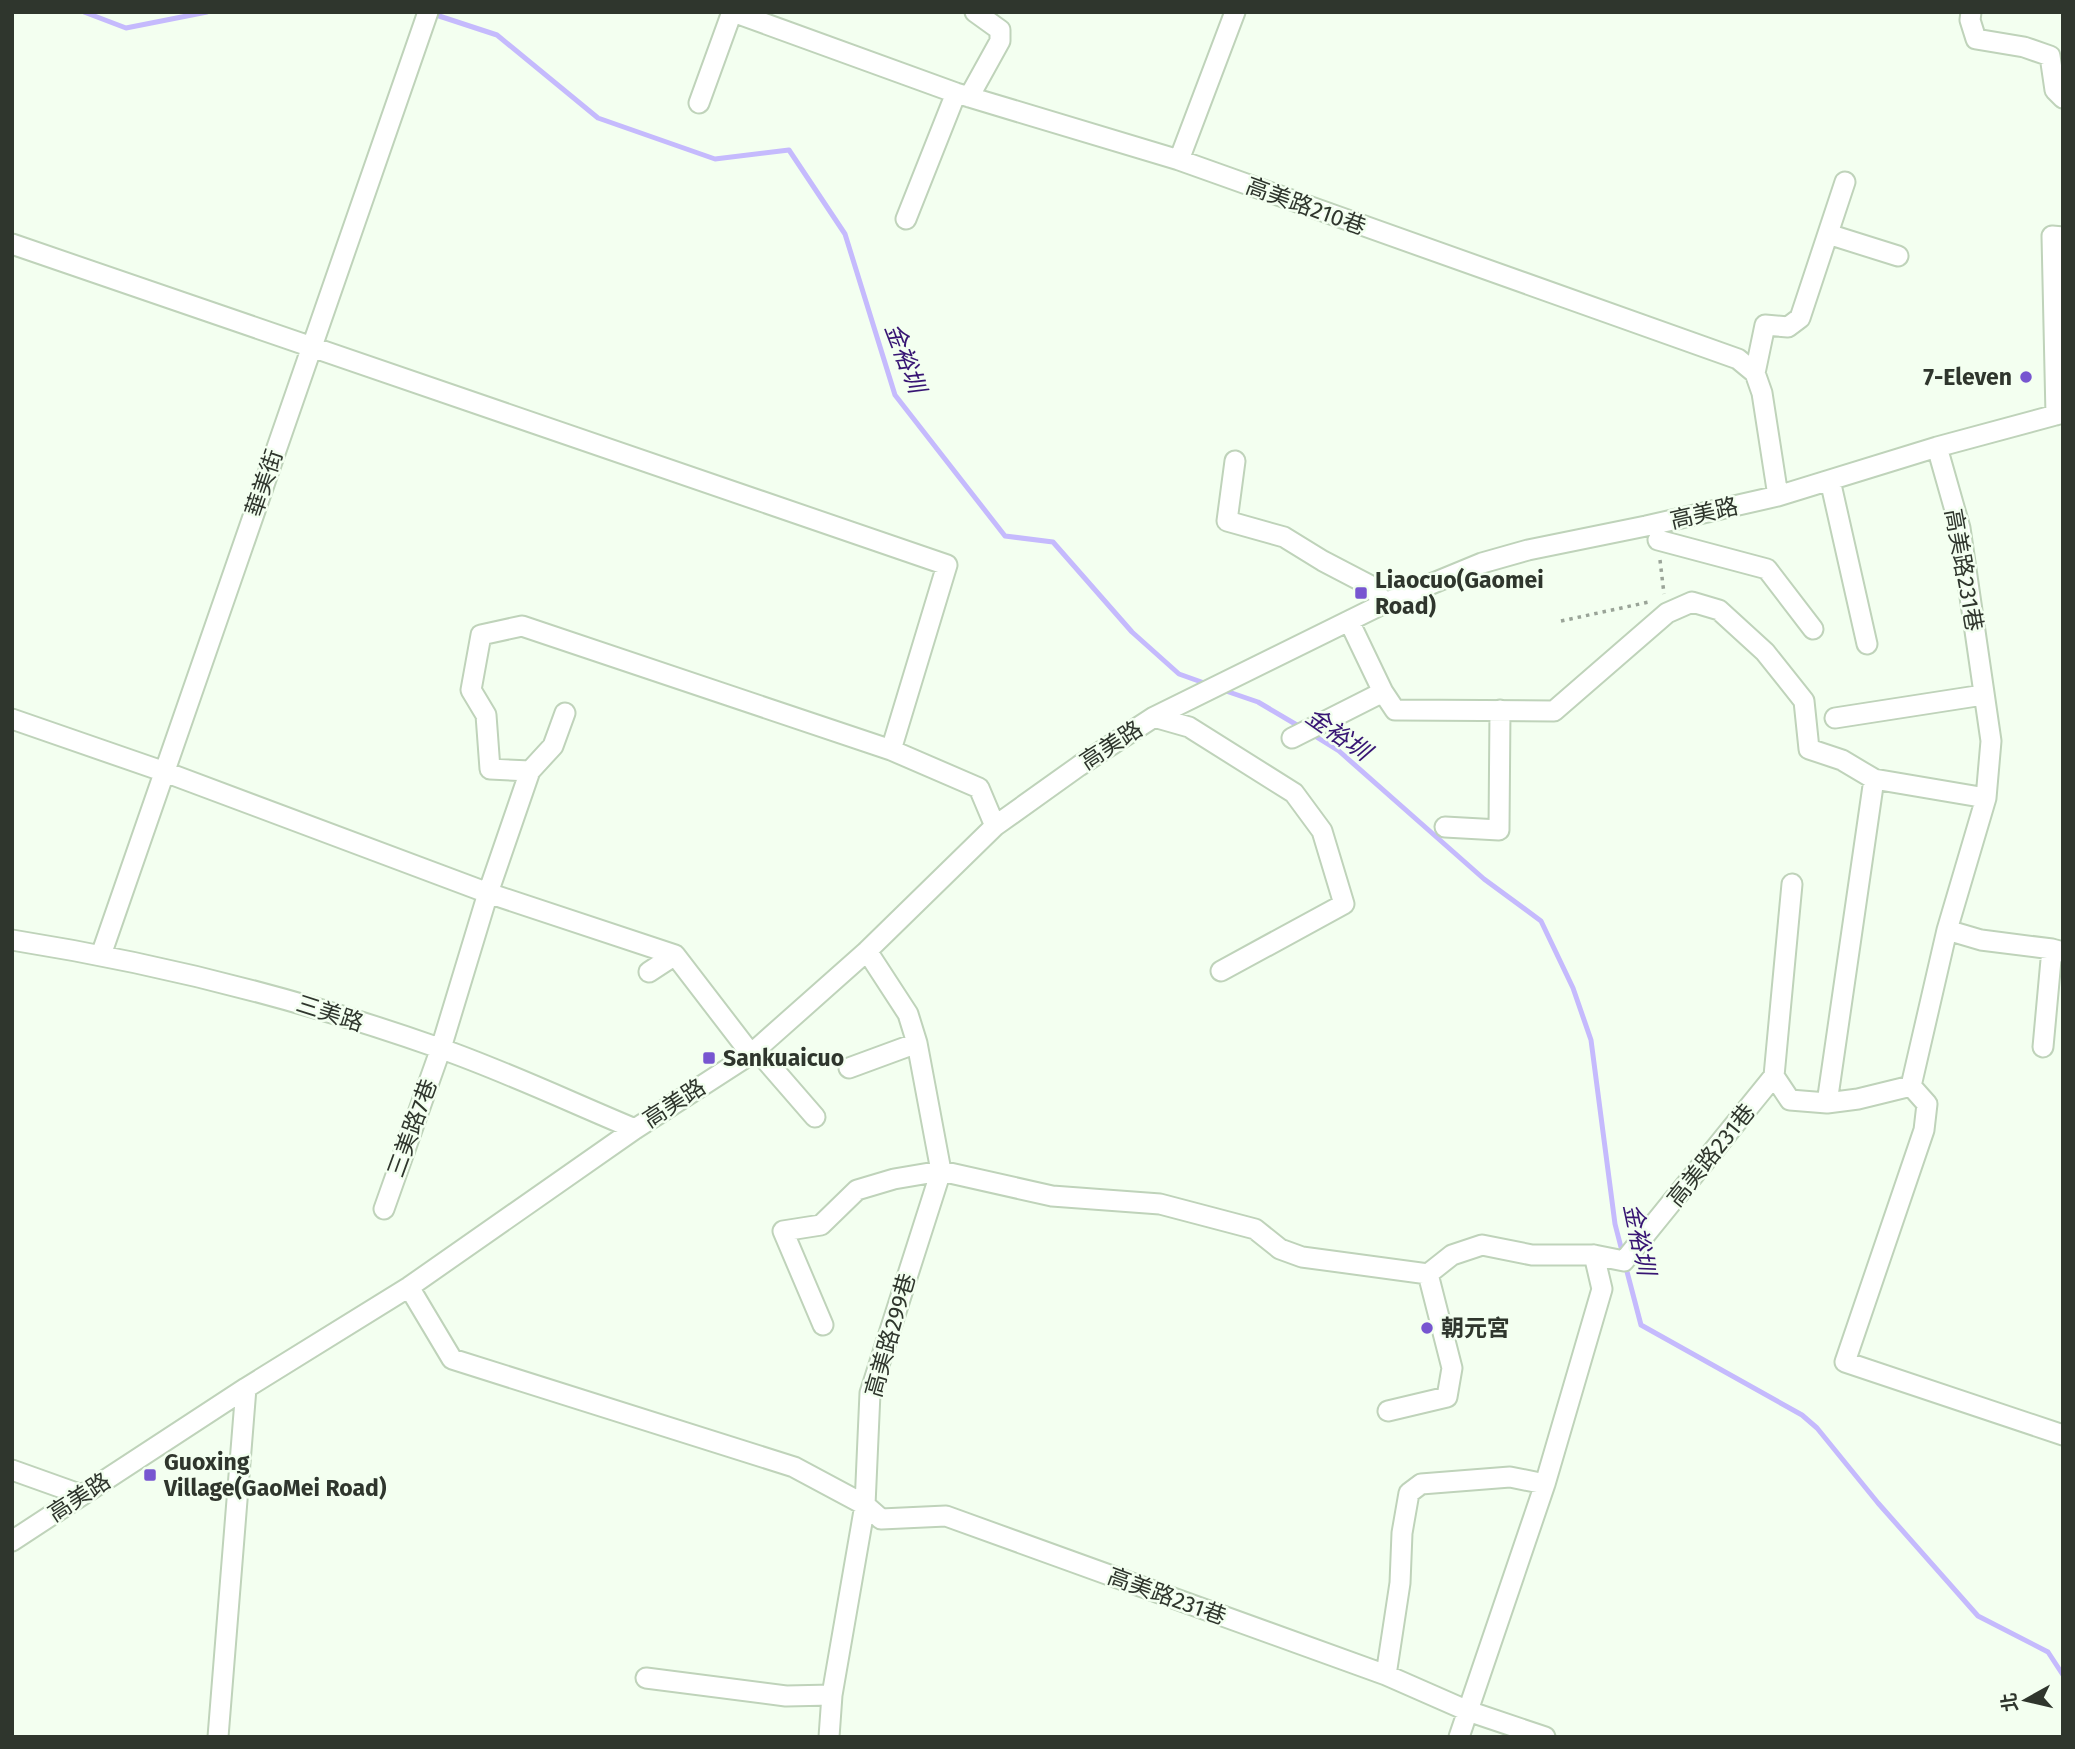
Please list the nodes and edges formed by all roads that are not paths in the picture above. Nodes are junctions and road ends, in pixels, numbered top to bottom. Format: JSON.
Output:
{"nodes":[{"id":1,"x":428,"y":12,"type":"edge"},
{"id":2,"x":732,"y":12,"type":"edge"},
{"id":3,"x":975,"y":12,"type":"edge"},
{"id":4,"x":1235,"y":12,"type":"edge"},
{"id":5,"x":1970,"y":12,"type":"edge"},
{"id":6,"x":962,"y":95,"type":"junction"},
{"id":7,"x":2063,"y":98,"type":"edge"},
{"id":8,"x":699,"y":103,"type":"dead end"},
{"id":9,"x":1180,"y":160,"type":"junction"},
{"id":10,"x":1844,"y":182,"type":"dead end"},
{"id":11,"x":906,"y":219,"type":"dead end"},
{"id":12,"x":1828,"y":234,"type":"junction"},
{"id":13,"x":2063,"y":237,"type":"edge"},
{"id":14,"x":12,"y":244,"type":"edge"},
{"id":15,"x":1898,"y":256,"type":"dead end"},
{"id":16,"x":310,"y":348,"type":"junction"},
{"id":17,"x":1755,"y":373,"type":"junction"},
{"id":18,"x":2059,"y":414,"type":"edge"},
{"id":19,"x":1937,"y":447,"type":"junction"},
{"id":20,"x":1234,"y":461,"type":"dead end"},
{"id":21,"x":1830,"y":480,"type":"junction"},
{"id":22,"x":1778,"y":496,"type":"junction"},
{"id":23,"x":1658,"y":540,"type":"road end"},
{"id":24,"x":1385,"y":603,"type":"junction"},
{"id":25,"x":1349,"y":621,"type":"junction"},
{"id":26,"x":1813,"y":629,"type":"dead end"},
{"id":27,"x":1867,"y":644,"type":"dead end"},
{"id":28,"x":1383,"y":692,"type":"junction"},
{"id":29,"x":1983,"y":695,"type":"junction"},
{"id":30,"x":1500,"y":709,"type":"junction"},
{"id":31,"x":565,"y":713,"type":"dead end"},
{"id":32,"x":1154,"y":717,"type":"junction"},
{"id":33,"x":1835,"y":718,"type":"dead end"},
{"id":34,"x":12,"y":719,"type":"edge"},
{"id":35,"x":1292,"y":738,"type":"dead end"},
{"id":36,"x":891,"y":750,"type":"junction"},
{"id":37,"x":530,"y":771,"type":"junction"},
{"id":38,"x":165,"y":772,"type":"junction"},
{"id":39,"x":1874,"y":779,"type":"junction"},
{"id":40,"x":1986,"y":797,"type":"junction"},
{"id":41,"x":995,"y":826,"type":"junction"},
{"id":42,"x":1446,"y":827,"type":"dead end"},
{"id":43,"x":1792,"y":884,"type":"dead end"},
{"id":44,"x":488,"y":893,"type":"junction"},
{"id":45,"x":1947,"y":930,"type":"junction"},
{"id":46,"x":12,"y":940,"type":"edge"},
{"id":47,"x":867,"y":951,"type":"junction"},
{"id":48,"x":2057,"y":951,"type":"edge"},
{"id":49,"x":101,"y":955,"type":"junction"},
{"id":50,"x":675,"y":955,"type":"junction"},
{"id":51,"x":1221,"y":971,"type":"dead end"},
{"id":52,"x":649,"y":972,"type":"dead end"},
{"id":53,"x":917,"y":1043,"type":"junction"},
{"id":54,"x":2043,"y":1047,"type":"dead end"},
{"id":55,"x":441,"y":1048,"type":"junction"},
{"id":56,"x":753,"y":1051,"type":"junction"},
{"id":57,"x":849,"y":1068,"type":"dead end"},
{"id":58,"x":1774,"y":1076,"type":"junction"},
{"id":59,"x":1911,"y":1086,"type":"junction"},
{"id":60,"x":1827,"y":1103,"type":"junction"},
{"id":61,"x":815,"y":1117,"type":"dead end"},
{"id":62,"x":635,"y":1129,"type":"junction"},
{"id":63,"x":941,"y":1171,"type":"junction"},
{"id":64,"x":384,"y":1209,"type":"dead end"},
{"id":65,"x":1594,"y":1255,"type":"junction"},
{"id":66,"x":1428,"y":1274,"type":"junction"},
{"id":67,"x":409,"y":1287,"type":"junction"},
{"id":68,"x":822,"y":1325,"type":"dead end"},
{"id":69,"x":246,"y":1388,"type":"junction"},
{"id":70,"x":1388,"y":1411,"type":"dead end"},
{"id":71,"x":2063,"y":1435,"type":"edge"},
{"id":72,"x":12,"y":1470,"type":"edge"},
{"id":73,"x":1545,"y":1484,"type":"junction"},
{"id":74,"x":82,"y":1495,"type":"junction"},
{"id":75,"x":865,"y":1505,"type":"junction"},
{"id":76,"x":12,"y":1541,"type":"edge"},
{"id":77,"x":1386,"y":1675,"type":"junction"},
{"id":78,"x":646,"y":1678,"type":"dead end"},
{"id":79,"x":832,"y":1695,"type":"junction"},
{"id":80,"x":1468,"y":1711,"type":"junction"},
{"id":81,"x":218,"y":1737,"type":"edge"},
{"id":82,"x":829,"y":1737,"type":"edge"},
{"id":83,"x":1459,"y":1737,"type":"edge"},
{"id":84,"x":1545,"y":1737,"type":"edge"}],
"edges":[{"from":1,"to":16,"type":"street","name":"華美街"},
{"from":2,"to":6,"type":"street","name":"高美路210巷"},
{"from":2,"to":8,"type":"street"},
{"from":3,"to":6,"type":"street"},
{"from":4,"to":9,"type":"street"},
{"from":5,"to":7,"type":"street"},
{"from":6,"to":9,"type":"street","name":"高美路210巷"},
{"from":6,"to":11,"type":"street"},
{"from":9,"to":17,"type":"street","name":"高美路210巷"},
{"from":10,"to":12,"type":"street"},
{"from":12,"to":15,"type":"street"},
{"from":12,"to":17,"type":"street"},
{"from":13,"to":18,"type":"street"},
{"from":14,"to":16,"type":"street"},
{"from":16,"to":36,"type":"street"},
{"from":16,"to":38,"type":"street","name":"華美街"},
{"from":17,"to":22,"type":"street"},
{"from":18,"to":19,"type":"street","name":"高美路"},
{"from":19,"to":21,"type":"street","name":"高美路"},
{"from":19,"to":29,"type":"street","name":"高美路231巷"},
{"from":20,"to":24,"type":"street"},
{"from":21,"to":22,"type":"street","name":"高美路"},
{"from":21,"to":27,"type":"street"},
{"from":22,"to":24,"type":"street","name":"高美路"},
{"from":23,"to":26,"type":"street","name":"高美路"},
{"from":24,"to":25,"type":"street","name":"高美路"},
{"from":25,"to":28,"type":"street"},
{"from":25,"to":32,"type":"street","name":"高美路"},
{"from":28,"to":30,"type":"street"},
{"from":28,"to":35,"type":"street"},
{"from":29,"to":33,"type":"street"},
{"from":29,"to":40,"type":"street","name":"高美路231巷"},
{"from":30,"to":39,"type":"street"},
{"from":30,"to":42,"type":"street"},
{"from":31,"to":37,"type":"street"},
{"from":32,"to":41,"type":"street","name":"高美路"},
{"from":32,"to":51,"type":"street"},
{"from":34,"to":38,"type":"street"},
{"from":36,"to":37,"type":"street"},
{"from":36,"to":41,"type":"street"},
{"from":37,"to":44,"type":"street","name":"三美路7巷"},
{"from":38,"to":44,"type":"street"},
{"from":38,"to":49,"type":"street","name":"華美街"},
{"from":39,"to":40,"type":"street"},
{"from":39,"to":60,"type":"street"},
{"from":40,"to":45,"type":"street","name":"高美路231巷"},
{"from":41,"to":47,"type":"street","name":"高美路"},
{"from":43,"to":58,"type":"street"},
{"from":44,"to":50,"type":"street"},
{"from":44,"to":55,"type":"street","name":"三美路7巷"},
{"from":45,"to":48,"type":"street"},
{"from":45,"to":59,"type":"street","name":"高美路231巷"},
{"from":46,"to":49,"type":"street","name":"三美路"},
{"from":47,"to":53,"type":"street","name":"高美路299巷"},
{"from":47,"to":56,"type":"street","name":"高美路"},
{"from":48,"to":54,"type":"street"},
{"from":49,"to":55,"type":"street","name":"三美路"},
{"from":50,"to":52,"type":"street"},
{"from":50,"to":56,"type":"street"},
{"from":53,"to":57,"type":"street"},
{"from":53,"to":63,"type":"street","name":"高美路299巷"},
{"from":55,"to":62,"type":"street","name":"三美路"},
{"from":55,"to":64,"type":"street","name":"三美路7巷"},
{"from":56,"to":61,"type":"street"},
{"from":56,"to":62,"type":"street","name":"高美路"},
{"from":58,"to":60,"type":"street","name":"高美路231巷"},
{"from":58,"to":65,"type":"street","name":"高美路231巷"},
{"from":59,"to":60,"type":"street","name":"高美路231巷"},
{"from":59,"to":71,"type":"street"},
{"from":62,"to":67,"type":"street","name":"高美路"},
{"from":63,"to":66,"type":"street"},
{"from":63,"to":68,"type":"street"},
{"from":63,"to":75,"type":"street","name":"高美路299巷"},
{"from":65,"to":66,"type":"street","name":"高美路231巷"},
{"from":65,"to":73,"type":"street"},
{"from":66,"to":70,"type":"street"},
{"from":67,"to":69,"type":"street","name":"高美路"},
{"from":67,"to":75,"type":"street","name":"高美路231巷"},
{"from":69,"to":74,"type":"street","name":"高美路"},
{"from":69,"to":81,"type":"street"},
{"from":72,"to":74,"type":"street"},
{"from":73,"to":77,"type":"street"},
{"from":73,"to":80,"type":"street"},
{"from":74,"to":76,"type":"street","name":"高美路"},
{"from":75,"to":77,"type":"street","name":"高美路231巷"},
{"from":75,"to":79,"type":"street","name":"高美路299巷"},
{"from":77,"to":80,"type":"street","name":"高美路231巷"},
{"from":78,"to":79,"type":"street"},
{"from":79,"to":82,"type":"street","name":"高美路299巷"},
{"from":80,"to":83,"type":"street"},
{"from":80,"to":84,"type":"street","name":"高美路231巷"}]}
